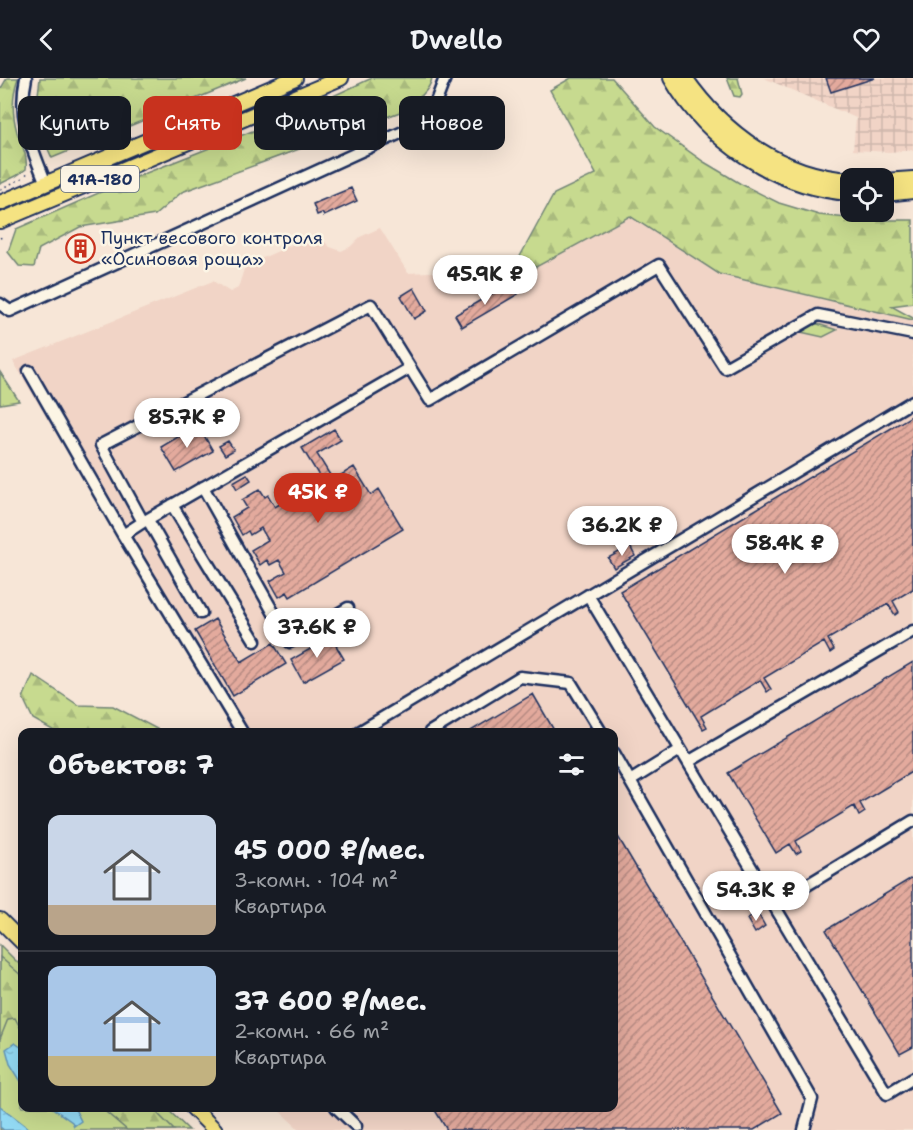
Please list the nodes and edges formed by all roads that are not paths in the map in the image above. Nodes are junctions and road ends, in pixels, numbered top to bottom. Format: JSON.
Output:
{"nodes":[{"id":1,"x":26,"y":78,"type":"edge"},
{"id":2,"x":295,"y":78,"type":"edge"},
{"id":3,"x":341,"y":78,"type":"edge"},
{"id":4,"x":445,"y":78,"type":"edge"},
{"id":5,"x":671,"y":78,"type":"edge"},
{"id":6,"x":685,"y":78,"type":"edge"},
{"id":7,"x":840,"y":178,"type":"edge"},
{"id":8,"x":913,"y":179,"type":"edge"},
{"id":9,"x":894,"y":180,"type":"edge"},
{"id":10,"x":46,"y":184,"type":"junction"},
{"id":11,"x":840,"y":191,"type":"edge"},
{"id":12,"x":913,"y":191,"type":"edge"},
{"id":13,"x":894,"y":193,"type":"edge"},
{"id":14,"x":0,"y":203,"type":"edge"},
{"id":15,"x":0,"y":222,"type":"edge"},
{"id":16,"x":0,"y":304,"type":"edge"},
{"id":17,"x":913,"y":334,"type":"edge"},
{"id":18,"x":410,"y":368,"type":"junction"},
{"id":19,"x":29,"y":371,"type":"dead end"},
{"id":20,"x":913,"y":401,"type":"edge"},
{"id":21,"x":202,"y":486,"type":"junction"},
{"id":22,"x":172,"y":505,"type":"junction"},
{"id":23,"x":145,"y":521,"type":"junction"},
{"id":24,"x":123,"y":535,"type":"junction"},
{"id":25,"x":588,"y":595,"type":"junction"},
{"id":26,"x":348,"y":608,"type":"dead end"},
{"id":27,"x":201,"y":613,"type":"dead end"},
{"id":28,"x":913,"y":630,"type":"edge"},
{"id":29,"x":255,"y":640,"type":"dead end"},
{"id":30,"x":240,"y":728,"type":"edge"},
{"id":31,"x":366,"y":728,"type":"edge"},
{"id":32,"x":437,"y":728,"type":"edge"},
{"id":33,"x":599,"y":728,"type":"edge"},
{"id":34,"x":680,"y":750,"type":"junction"},
{"id":35,"x":618,"y":760,"type":"edge"},
{"id":36,"x":688,"y":762,"type":"junction"},
{"id":37,"x":630,"y":781,"type":"junction"},
{"id":38,"x":913,"y":821,"type":"edge"},
{"id":39,"x":764,"y":890,"type":"junction"},
{"id":40,"x":748,"y":900,"type":"dead end"},
{"id":41,"x":774,"y":905,"type":"junction"},
{"id":42,"x":0,"y":920,"type":"edge"},
{"id":43,"x":18,"y":935,"type":"edge"},
{"id":44,"x":913,"y":1077,"type":"edge"},
{"id":45,"x":197,"y":1112,"type":"edge"},
{"id":46,"x":341,"y":1112,"type":"edge"},
{"id":47,"x":356,"y":1126,"type":"dead end"},
{"id":48,"x":215,"y":1130,"type":"edge"},
{"id":49,"x":804,"y":1130,"type":"edge"}],
"edges":[{"from":1,"to":10,"type":"street"},
{"from":2,"to":10,"type":"main road","number":"41А-180"},
{"from":3,"to":15,"type":"main road","number":"41А-180"},
{"from":4,"to":16,"type":"street"},
{"from":5,"to":11,"type":"main road"},
{"from":6,"to":7,"type":"main road"},
{"from":8,"to":9,"type":"main road"},
{"from":10,"to":14,"type":"main road","number":"41А-180"},
{"from":12,"to":13,"type":"main road"},
{"from":17,"to":18,"type":"street"},
{"from":18,"to":21,"type":"street"},
{"from":18,"to":23,"type":"street"},
{"from":19,"to":24,"type":"street"},
{"from":20,"to":25,"type":"street"},
{"from":21,"to":22,"type":"street"},
{"from":21,"to":26,"type":"street"},
{"from":22,"to":23,"type":"street"},
{"from":22,"to":29,"type":"street"},
{"from":23,"to":24,"type":"street"},
{"from":23,"to":27,"type":"street"},
{"from":24,"to":30,"type":"street"},
{"from":25,"to":31,"type":"street"},
{"from":25,"to":34,"type":"street"},
{"from":28,"to":36,"type":"street"},
{"from":32,"to":33,"type":"street"},
{"from":34,"to":36,"type":"street"},
{"from":34,"to":37,"type":"street"},
{"from":35,"to":37,"type":"street"},
{"from":36,"to":39,"type":"street"},
{"from":37,"to":49,"type":"street"},
{"from":38,"to":41,"type":"street"},
{"from":39,"to":40,"type":"street"},
{"from":39,"to":41,"type":"street"},
{"from":41,"to":44,"type":"street"},
{"from":42,"to":43,"type":"main road"},
{"from":45,"to":48,"type":"main road"},
{"from":46,"to":47,"type":"street"}]}
